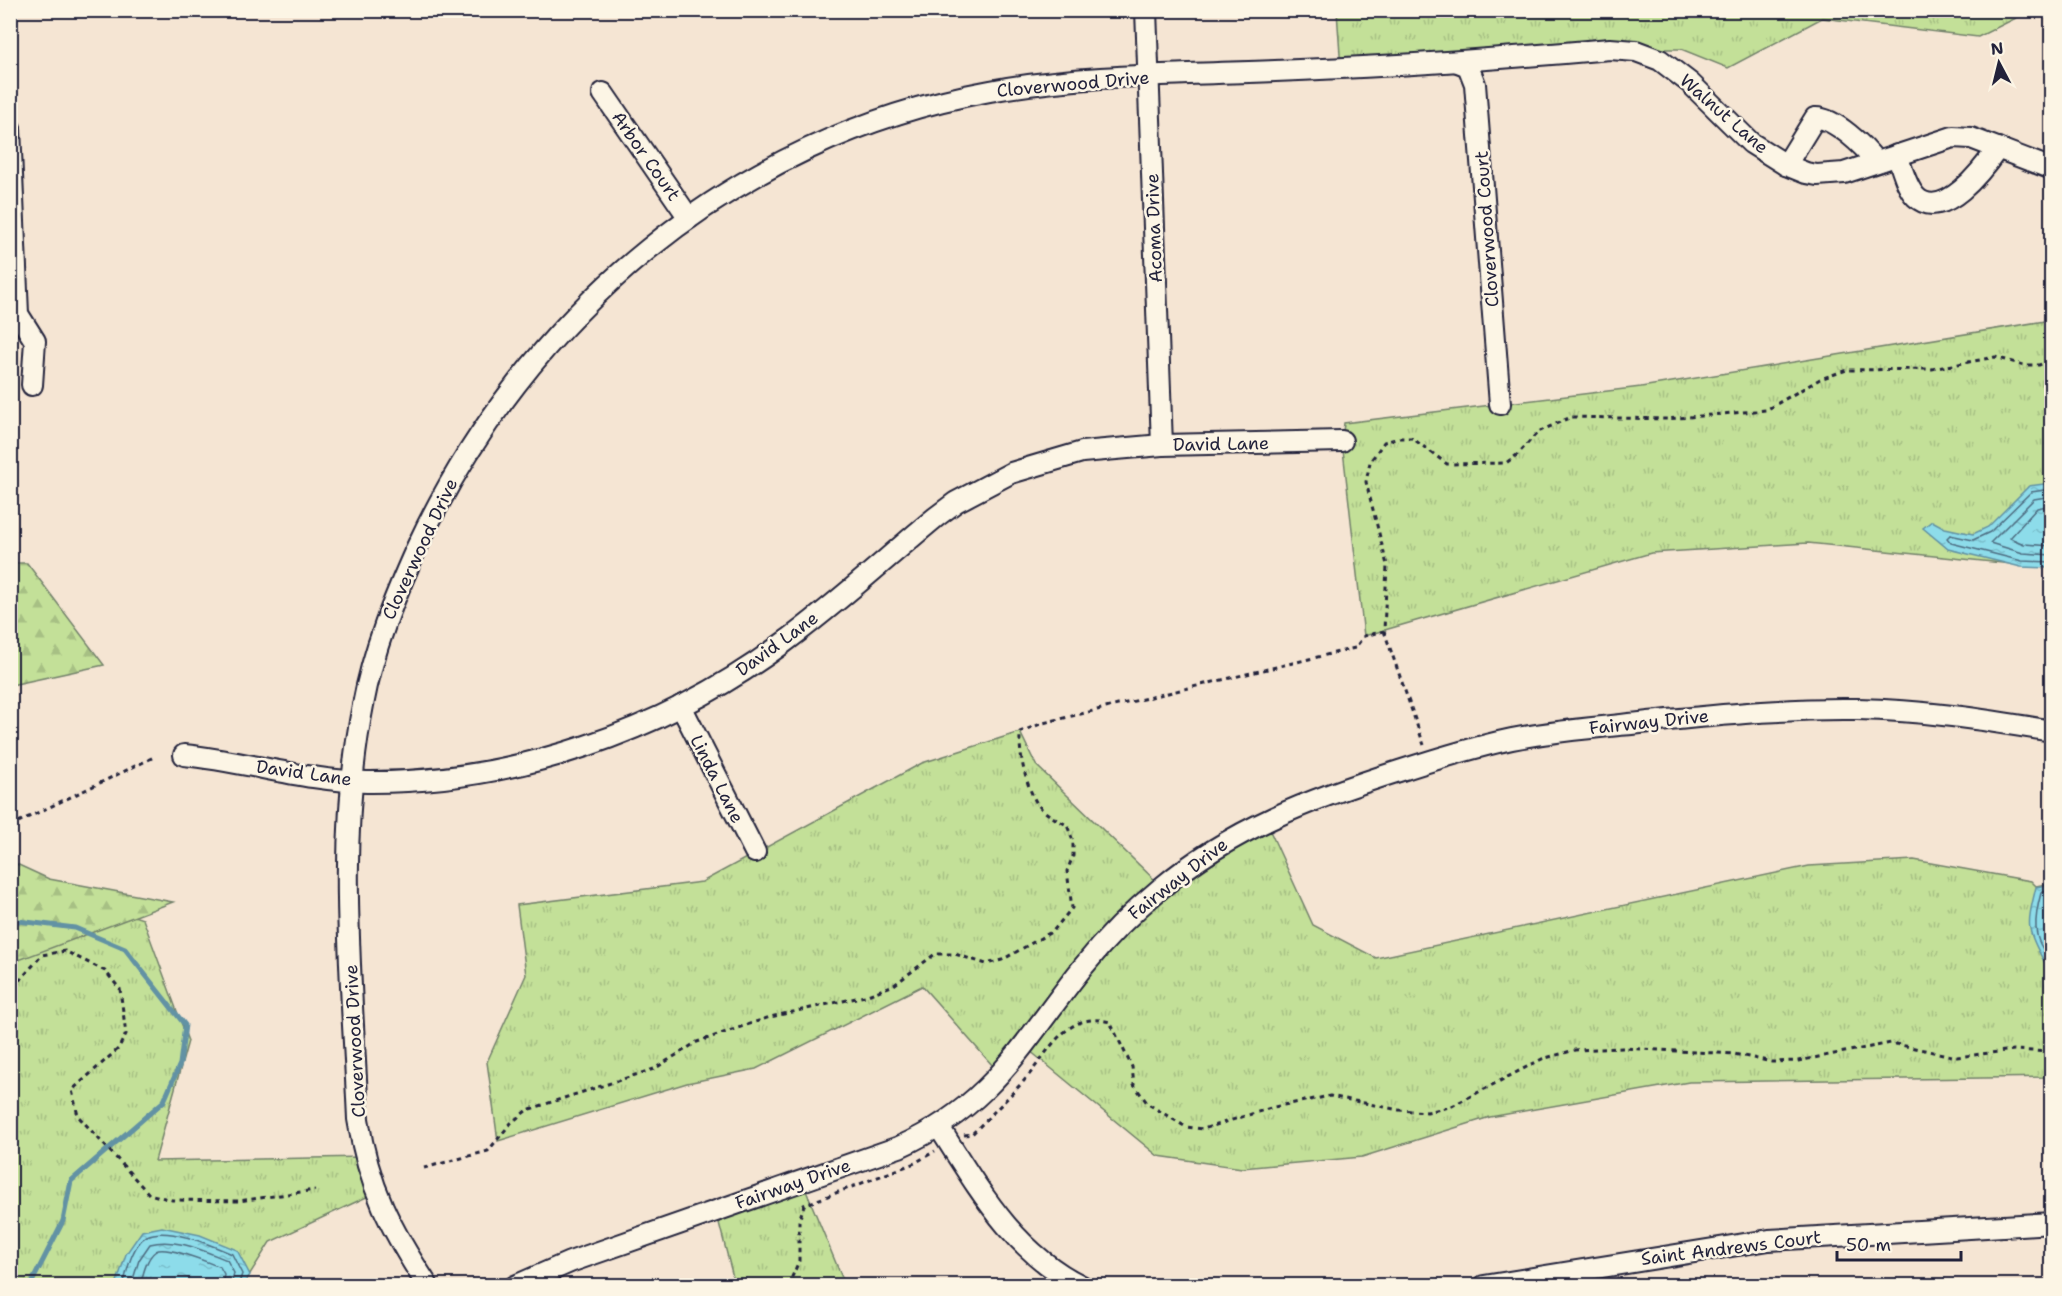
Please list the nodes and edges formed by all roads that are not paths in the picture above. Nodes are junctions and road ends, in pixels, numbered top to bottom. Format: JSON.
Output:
{"nodes":[{"id":1,"x":1146,"y":10,"type":"edge"},
{"id":2,"x":1458,"y":62,"type":"junction"},
{"id":3,"x":1149,"y":76,"type":"junction"},
{"id":4,"x":603,"y":93,"type":"dead end"},
{"id":5,"x":10,"y":128,"type":"edge"},
{"id":6,"x":1998,"y":148,"type":"junction"},
{"id":7,"x":1897,"y":155,"type":"junction"},
{"id":8,"x":1876,"y":162,"type":"junction"},
{"id":9,"x":1786,"y":165,"type":"junction"},
{"id":10,"x":2052,"y":169,"type":"edge"},
{"id":11,"x":689,"y":218,"type":"junction"},
{"id":12,"x":32,"y":385,"type":"dead end"},
{"id":13,"x":1500,"y":404,"type":"dead end"},
{"id":14,"x":1342,"y":441,"type":"dead end"},
{"id":15,"x":1161,"y":445,"type":"junction"},
{"id":16,"x":681,"y":706,"type":"junction"},
{"id":17,"x":2052,"y":731,"type":"edge"},
{"id":18,"x":184,"y":755,"type":"dead end"},
{"id":19,"x":352,"y":781,"type":"junction"},
{"id":20,"x":755,"y":852,"type":"dead end"},
{"id":21,"x":939,"y":1127,"type":"junction"},
{"id":22,"x":2052,"y":1223,"type":"edge"},
{"id":23,"x":428,"y":1286,"type":"edge"},
{"id":24,"x":515,"y":1286,"type":"edge"},
{"id":25,"x":1082,"y":1286,"type":"edge"},
{"id":26,"x":1484,"y":1286,"type":"edge"}],
"edges":[{"from":1,"to":3,"type":"street","name":"Acoma Drive"},
{"from":2,"to":3,"type":"street","name":"Cloverwood Drive"},
{"from":2,"to":9,"type":"street","name":"Walnut Lane"},
{"from":2,"to":13,"type":"street","name":"Cloverwood Court"},
{"from":3,"to":11,"type":"street","name":"Cloverwood Drive"},
{"from":3,"to":15,"type":"street","name":"Acoma Drive"},
{"from":4,"to":11,"type":"street","name":"Arbor Court"},
{"from":5,"to":12,"type":"street"},
{"from":6,"to":7,"type":"street","name":"Walnut Lane"},
{"from":6,"to":7,"type":"street"},
{"from":6,"to":10,"type":"street","name":"Walnut Lane"},
{"from":7,"to":8,"type":"street","name":"Walnut Lane"},
{"from":8,"to":9,"type":"street","name":"Walnut Lane"},
{"from":8,"to":9,"type":"street"},
{"from":11,"to":19,"type":"street","name":"Cloverwood Drive"},
{"from":14,"to":15,"type":"street","name":"David Lane"},
{"from":15,"to":16,"type":"street","name":"David Lane"},
{"from":16,"to":19,"type":"street","name":"David Lane"},
{"from":16,"to":20,"type":"street","name":"Linda Lane"},
{"from":17,"to":21,"type":"street","name":"Fairway Drive"},
{"from":18,"to":19,"type":"street","name":"David Lane"},
{"from":19,"to":23,"type":"street","name":"Cloverwood Drive"},
{"from":21,"to":24,"type":"street","name":"Fairway Drive"},
{"from":21,"to":25,"type":"street"},
{"from":22,"to":26,"type":"street","name":"Saint Andrews Court"}]}
